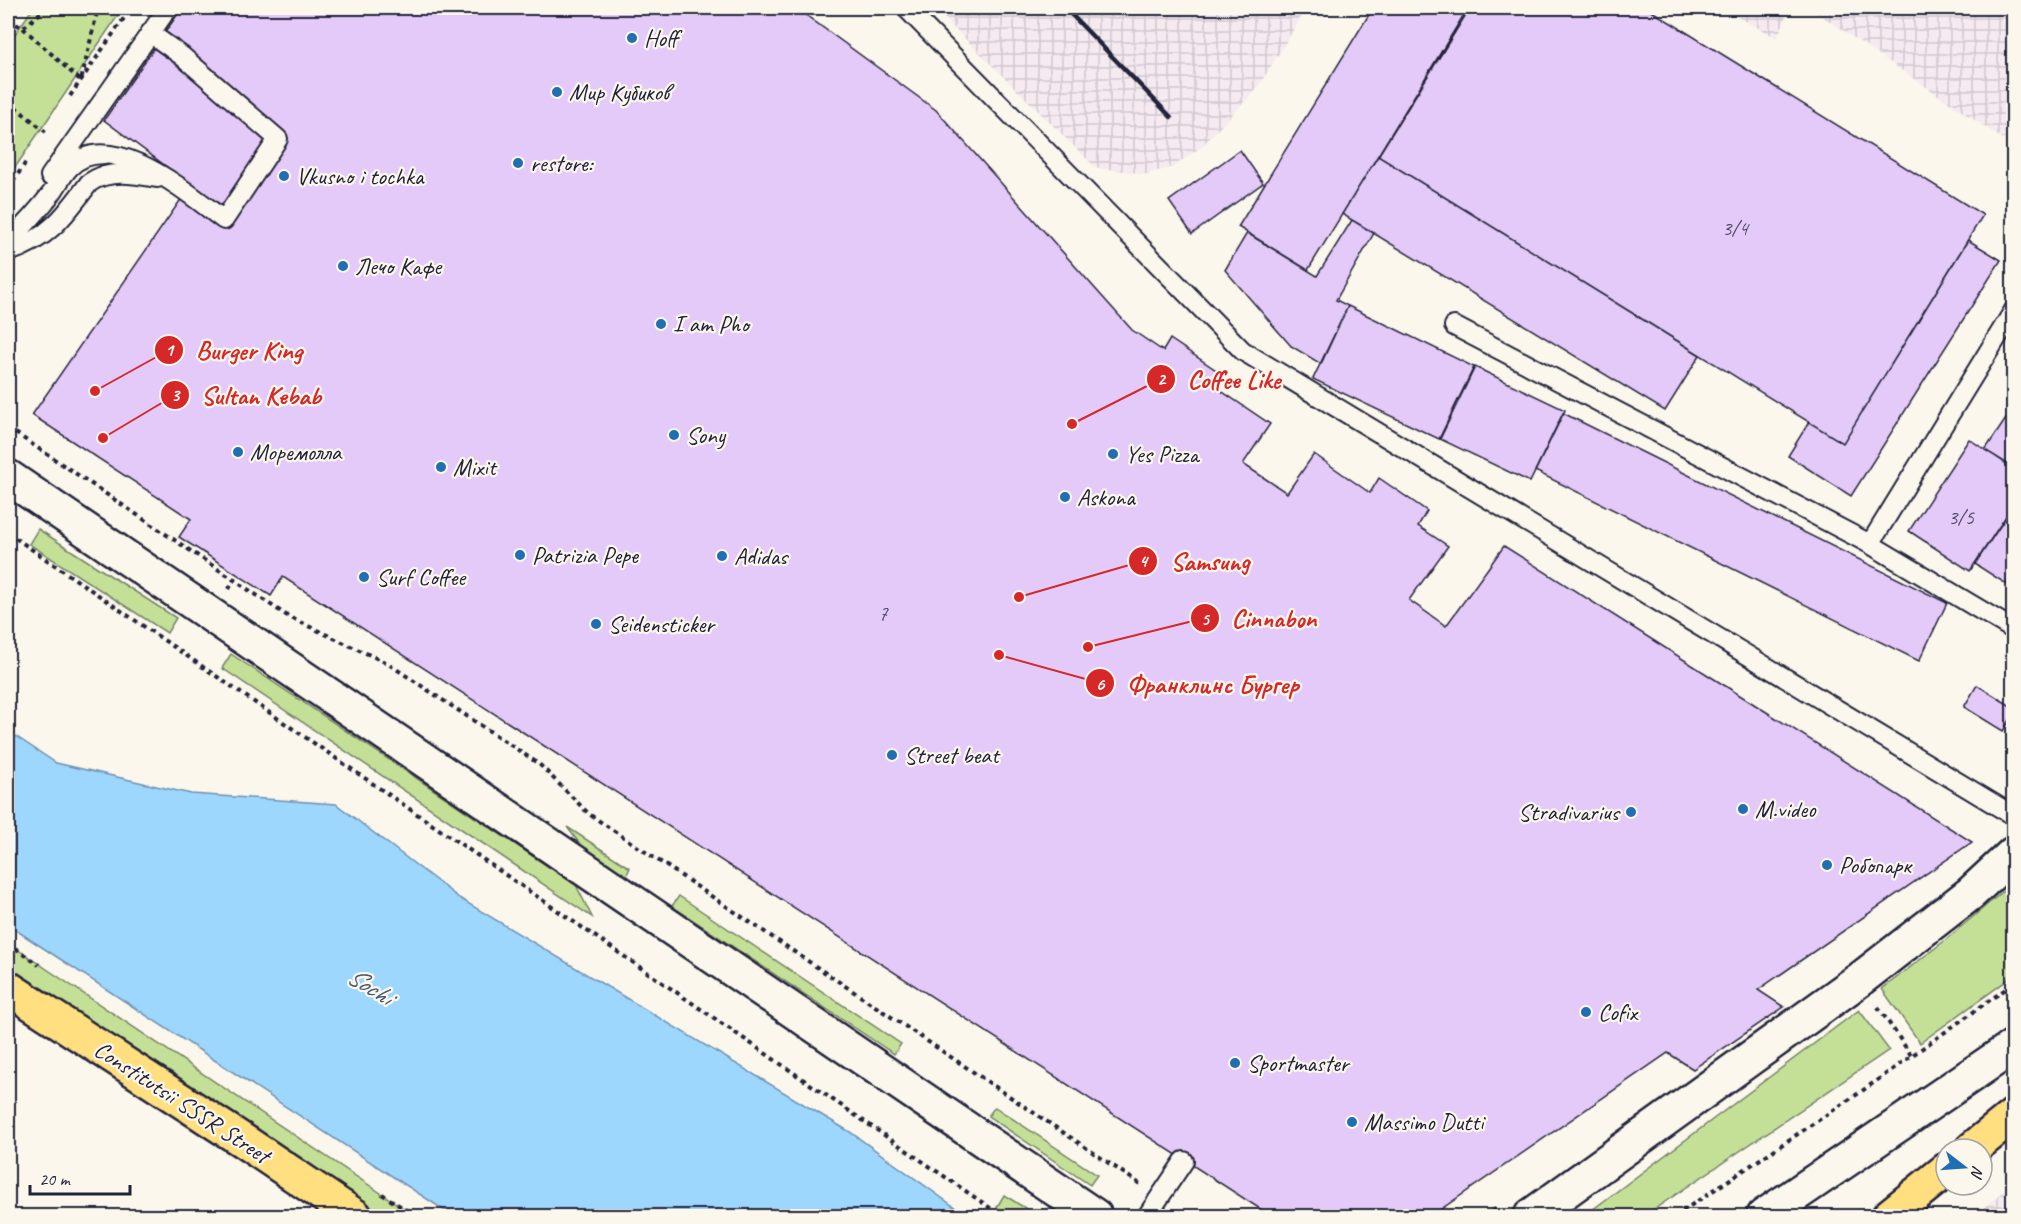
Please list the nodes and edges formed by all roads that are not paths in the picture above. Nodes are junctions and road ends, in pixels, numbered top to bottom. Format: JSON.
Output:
{"nodes":[{"id":1,"x":168,"y":8,"type":"edge"},
{"id":2,"x":906,"y":8,"type":"edge"},
{"id":3,"x":150,"y":33,"type":"junction"},
{"id":4,"x":165,"y":179,"type":"junction"},
{"id":5,"x":8,"y":236,"type":"edge"},
{"id":6,"x":8,"y":242,"type":"edge"},
{"id":7,"x":8,"y":250,"type":"edge"},
{"id":8,"x":2013,"y":310,"type":"edge"},
{"id":9,"x":1454,"y":326,"type":"dead end"},
{"id":10,"x":8,"y":477,"type":"edge"},
{"id":11,"x":1870,"y":544,"type":"junction"},
{"id":12,"x":2013,"y":630,"type":"edge"},
{"id":13,"x":2013,"y":816,"type":"edge"},
{"id":14,"x":2013,"y":853,"type":"edge"},
{"id":15,"x":8,"y":988,"type":"edge"},
{"id":16,"x":2013,"y":1046,"type":"edge"},
{"id":17,"x":2013,"y":1115,"type":"edge"},
{"id":18,"x":1986,"y":1137,"type":"edge"},
{"id":19,"x":1185,"y":1161,"type":"dead end"},
{"id":20,"x":1934,"y":1180,"type":"edge"},
{"id":21,"x":355,"y":1216,"type":"edge"},
{"id":22,"x":1095,"y":1216,"type":"edge"},
{"id":23,"x":1147,"y":1216,"type":"edge"},
{"id":24,"x":1531,"y":1216,"type":"edge"},
{"id":25,"x":1764,"y":1216,"type":"edge"},
{"id":26,"x":1889,"y":1216,"type":"edge"}],
"edges":[{"from":1,"to":3,"type":"lane"},
{"from":2,"to":13,"type":"lane"},
{"from":3,"to":4,"type":"lane"},
{"from":3,"to":5,"type":"lane"},
{"from":4,"to":6,"type":"lane"},
{"from":4,"to":7,"type":"lane"},
{"from":8,"to":11,"type":"lane"},
{"from":9,"to":11,"type":"lane"},
{"from":10,"to":22,"type":"street"},
{"from":11,"to":12,"type":"lane"},
{"from":14,"to":24,"type":"street"},
{"from":15,"to":21,"type":"main road","name":"Constitutsii SSSR Street"},
{"from":16,"to":25,"type":"street"},
{"from":17,"to":18,"type":"main road"},
{"from":19,"to":23,"type":"lane"},
{"from":20,"to":26,"type":"main road"}]}
